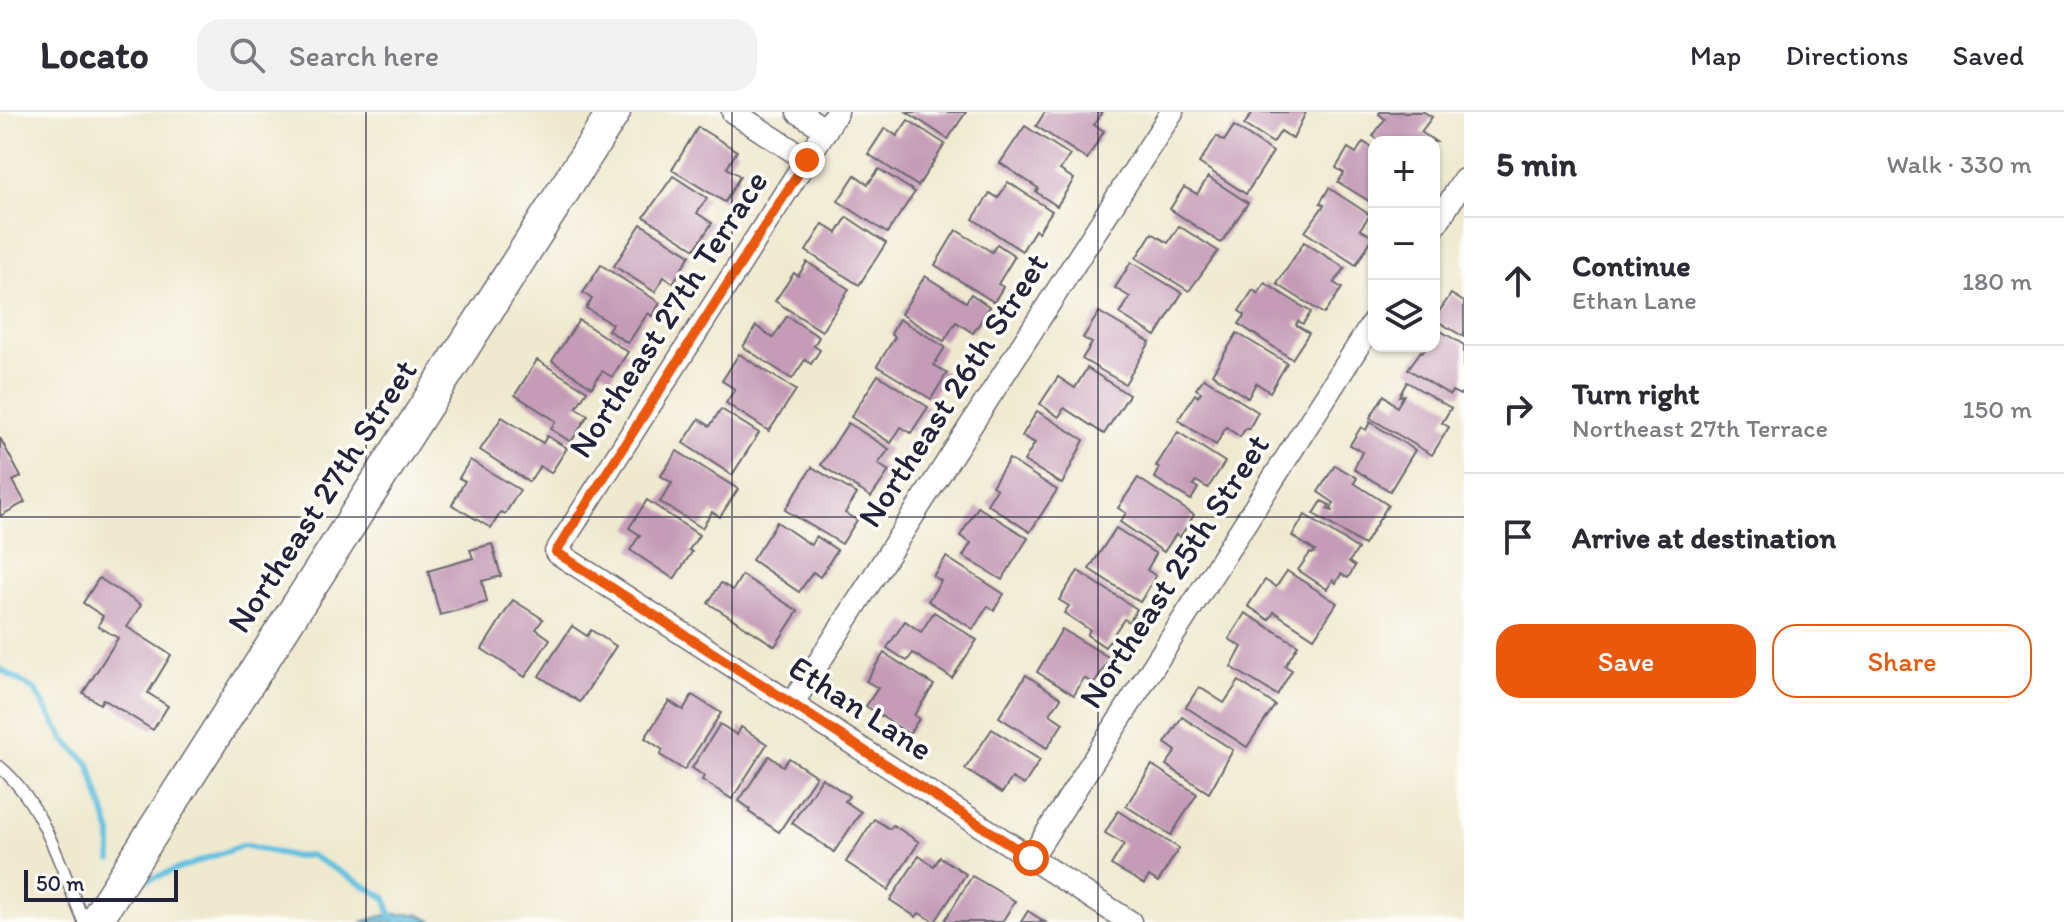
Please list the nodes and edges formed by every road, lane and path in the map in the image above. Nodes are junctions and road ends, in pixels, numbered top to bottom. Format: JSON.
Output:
{"nodes":[{"id":1,"x":614,"y":112,"type":"edge"},
{"id":2,"x":733,"y":112,"type":"edge"},
{"id":3,"x":798,"y":112,"type":"edge"},
{"id":4,"x":1172,"y":112,"type":"edge"},
{"id":5,"x":832,"y":121,"type":"edge"},
{"id":6,"x":807,"y":160,"type":"junction"},
{"id":7,"x":1464,"y":180,"type":"edge"},
{"id":8,"x":1440,"y":218,"type":"edge"},
{"id":9,"x":1368,"y":330,"type":"edge"},
{"id":10,"x":556,"y":552,"type":"joint"},
{"id":11,"x":792,"y":704,"type":"junction"},
{"id":12,"x":0,"y":767,"type":"edge"},
{"id":13,"x":1031,"y":858,"type":"junction"},
{"id":14,"x":84,"y":922,"type":"edge"},
{"id":15,"x":95,"y":922,"type":"edge"},
{"id":16,"x":1130,"y":922,"type":"edge"}],
"edges":[{"from":1,"to":15,"type":"street","name":"Northeast 27th Street"},
{"from":2,"to":6,"type":"street"},
{"from":3,"to":5,"type":"street"},
{"from":4,"to":11,"type":"street","name":"Northeast 26th Street"},
{"from":5,"to":6,"type":"street","name":"Northeast 27th Terrace"},
{"from":6,"to":10,"type":"street","name":"Northeast 27th Terrace"},
{"from":7,"to":8,"type":"street"},
{"from":9,"to":13,"type":"street","name":"Northeast 25th Street"},
{"from":10,"to":11,"type":"street","name":"Ethan Lane"},
{"from":11,"to":13,"type":"street","name":"Ethan Lane"},
{"from":12,"to":14,"type":"lane"},
{"from":13,"to":16,"type":"street","name":"Ethan Lane"}]}
